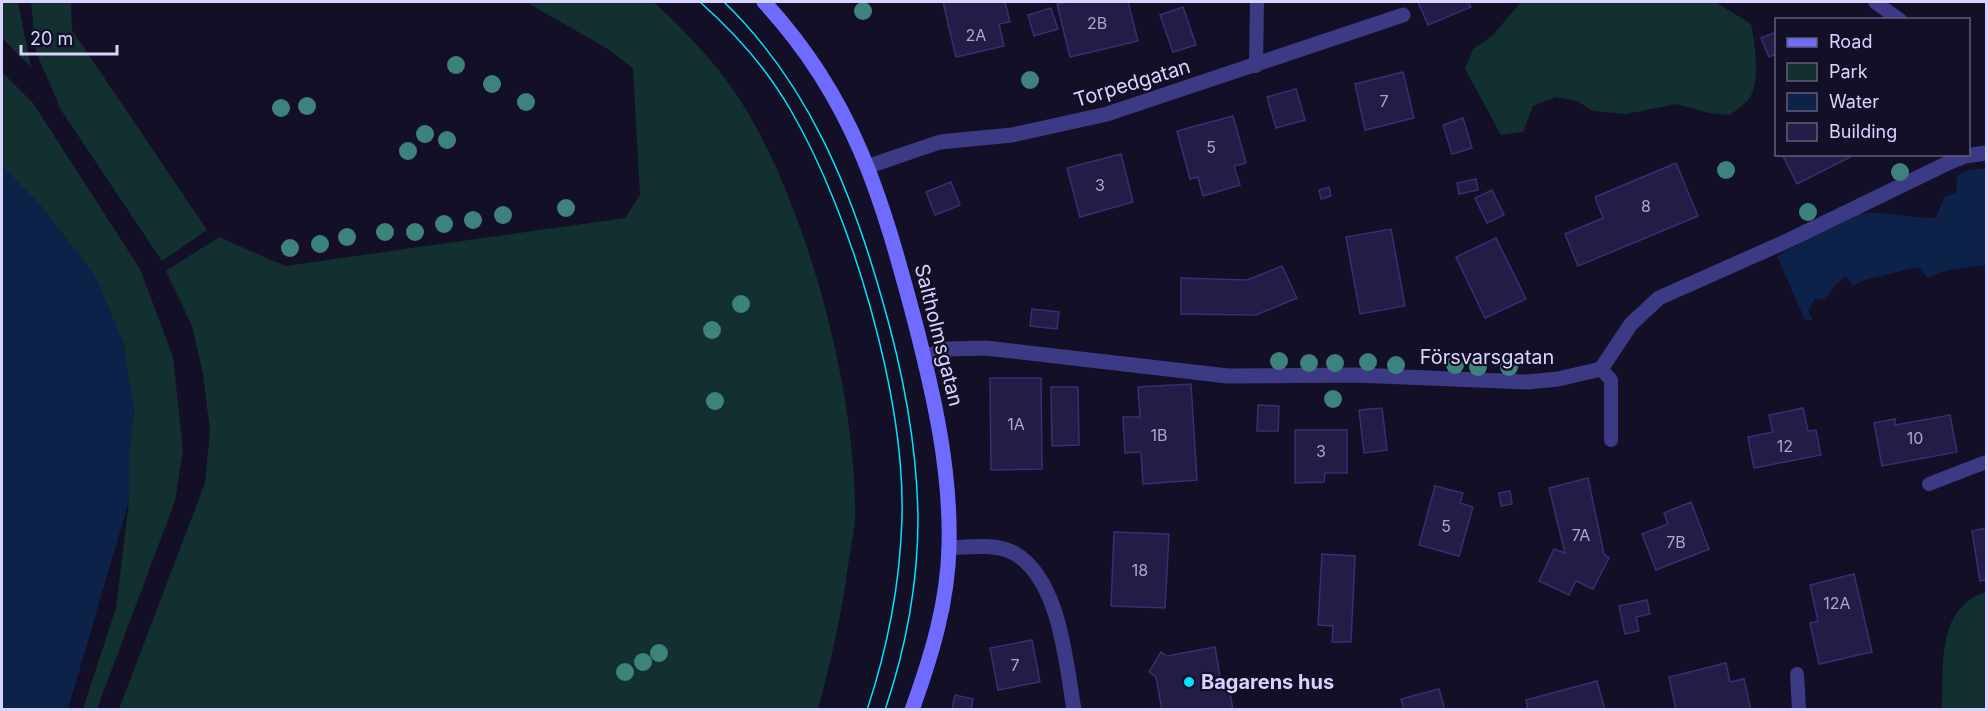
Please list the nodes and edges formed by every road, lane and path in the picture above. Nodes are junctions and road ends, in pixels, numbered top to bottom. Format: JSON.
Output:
{"nodes":[{"id":1,"x":764,"y":2,"type":"edge"},
{"id":2,"x":1257,"y":2,"type":"edge"},
{"id":3,"x":1875,"y":2,"type":"edge"},
{"id":4,"x":1403,"y":15,"type":"dead end"},
{"id":5,"x":1897,"y":18,"type":"edge"},
{"id":6,"x":1256,"y":66,"type":"junction"},
{"id":7,"x":1986,"y":153,"type":"edge"},
{"id":8,"x":1970,"y":155,"type":"edge"},
{"id":9,"x":1965,"y":156,"type":"edge"},
{"id":10,"x":1950,"y":158,"type":"edge"},
{"id":11,"x":869,"y":166,"type":"junction"},
{"id":12,"x":924,"y":357,"type":"junction"},
{"id":13,"x":1600,"y":369,"type":"junction"},
{"id":14,"x":1611,"y":440,"type":"dead end"},
{"id":15,"x":1986,"y":462,"type":"edge"},
{"id":16,"x":1929,"y":484,"type":"dead end"},
{"id":17,"x":949,"y":548,"type":"junction"},
{"id":18,"x":1797,"y":674,"type":"dead end"},
{"id":19,"x":912,"y":710,"type":"edge"},
{"id":20,"x":1074,"y":710,"type":"edge"},
{"id":21,"x":1799,"y":710,"type":"edge"}],
"edges":[{"from":1,"to":11,"type":"street","name":"Saltholmsgatan"},
{"from":2,"to":6,"type":"lane"},
{"from":3,"to":5,"type":"lane"},
{"from":4,"to":6,"type":"street","name":"Torpedgatan"},
{"from":6,"to":11,"type":"street","name":"Torpedgatan"},
{"from":7,"to":8,"type":"street"},
{"from":9,"to":10,"type":"street"},
{"from":10,"to":13,"type":"street"},
{"from":11,"to":12,"type":"street","name":"Saltholmsgatan"},
{"from":12,"to":13,"type":"street","name":"Försvarsgatan"},
{"from":12,"to":17,"type":"street","name":"Saltholmsgatan"},
{"from":13,"to":14,"type":"lane"},
{"from":15,"to":16,"type":"lane"},
{"from":17,"to":19,"type":"street","name":"Saltholmsgatan"},
{"from":17,"to":20,"type":"street"},
{"from":18,"to":21,"type":"lane"}]}
